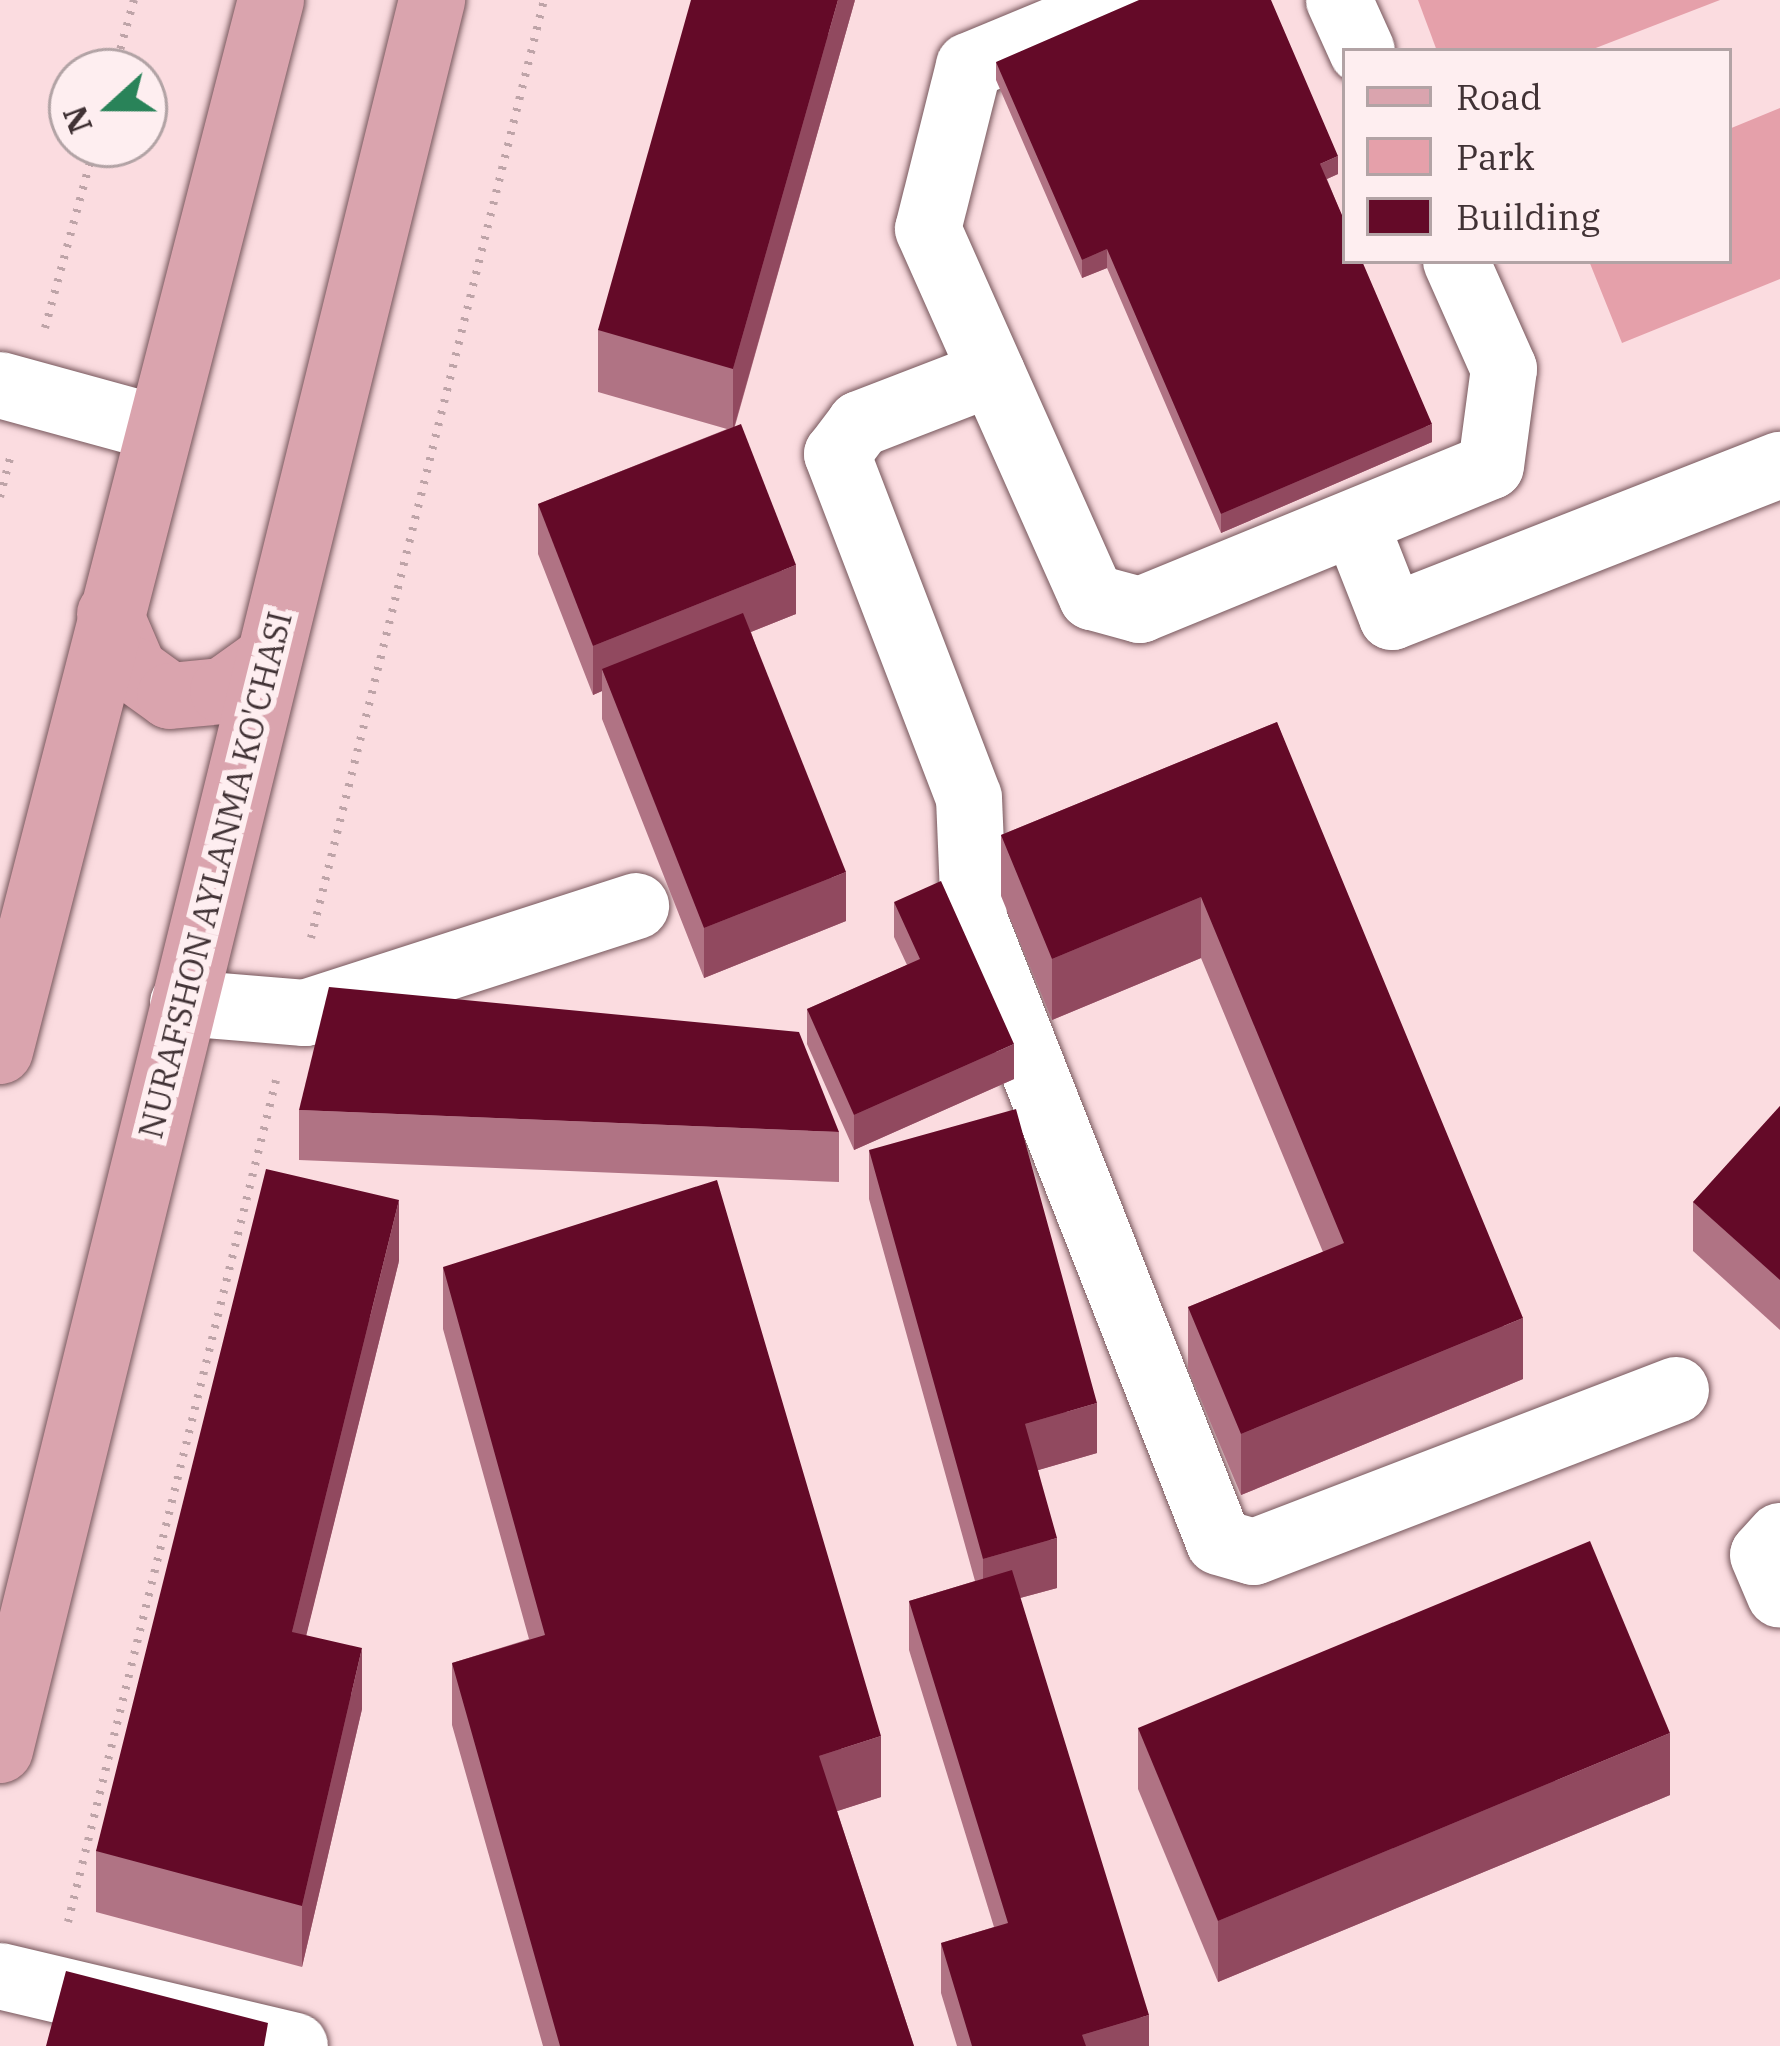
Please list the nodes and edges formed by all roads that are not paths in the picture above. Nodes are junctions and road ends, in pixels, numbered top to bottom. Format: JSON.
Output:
{"nodes":[{"id":1,"x":271,"y":0,"type":"edge"},
{"id":2,"x":432,"y":0,"type":"edge"},
{"id":3,"x":1128,"y":0,"type":"edge"},
{"id":4,"x":1339,"y":0,"type":"edge"},
{"id":5,"x":1361,"y":48,"type":"edge"},
{"id":6,"x":1457,"y":264,"type":"edge"},
{"id":7,"x":992,"y":373,"type":"junction"},
{"id":8,"x":0,"y":385,"type":"edge"},
{"id":9,"x":157,"y":428,"type":"junction"},
{"id":10,"x":1780,"y":465,"type":"edge"},
{"id":11,"x":1355,"y":523,"type":"junction"},
{"id":12,"x":110,"y":614,"type":"junction"},
{"id":13,"x":268,"y":658,"type":"junction"},
{"id":14,"x":637,"y":906,"type":"dead end"},
{"id":15,"x":183,"y":1004,"type":"junction"},
{"id":16,"x":0,"y":1052,"type":"edge"},
{"id":17,"x":1676,"y":1390,"type":"dead end"},
{"id":18,"x":1780,"y":1536,"type":"edge"},
{"id":19,"x":1780,"y":1595,"type":"edge"},
{"id":20,"x":0,"y":1750,"type":"edge"},
{"id":21,"x":0,"y":1976,"type":"edge"},
{"id":22,"x":295,"y":2046,"type":"edge"}],
"edges":[{"from":1,"to":9,"type":"main road"},
{"from":2,"to":13,"type":"main road","name":"NURAFSHON AYLANMA KO'CHASI"},
{"from":3,"to":7,"type":"street"},
{"from":4,"to":5,"type":"street"},
{"from":6,"to":11,"type":"street"},
{"from":7,"to":11,"type":"street"},
{"from":7,"to":17,"type":"street"},
{"from":8,"to":9,"type":"street"},
{"from":9,"to":12,"type":"main road"},
{"from":10,"to":11,"type":"street"},
{"from":12,"to":13,"type":"main road"},
{"from":12,"to":16,"type":"main road"},
{"from":13,"to":15,"type":"main road","name":"NURAFSHON AYLANMA KO'CHASI"},
{"from":14,"to":15,"type":"street"},
{"from":15,"to":20,"type":"main road","name":"NURAFSHON AYLANMA KO'CHASI"},
{"from":18,"to":19,"type":"street"},
{"from":21,"to":22,"type":"street"}]}
